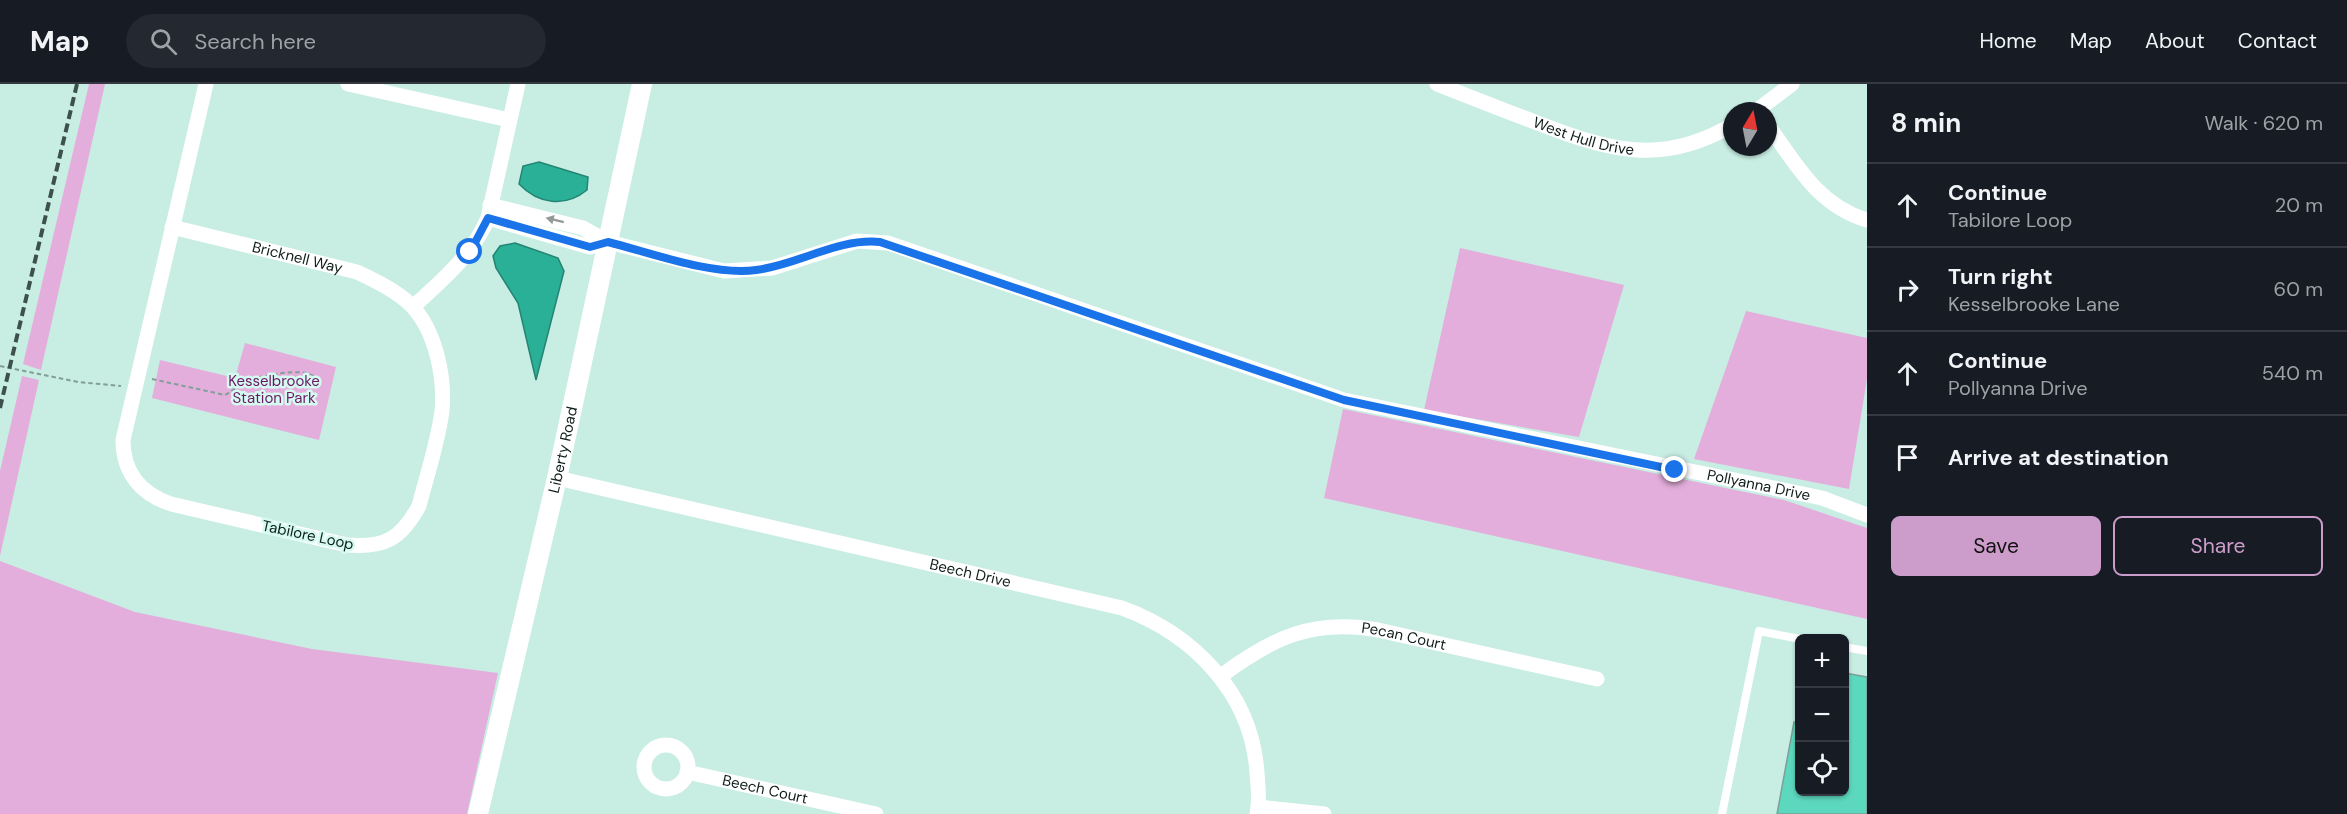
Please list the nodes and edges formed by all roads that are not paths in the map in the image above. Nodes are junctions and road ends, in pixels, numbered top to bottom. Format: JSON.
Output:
{"nodes":[{"id":1,"x":206,"y":84,"type":"edge"},
{"id":2,"x":348,"y":84,"type":"edge"},
{"id":3,"x":518,"y":84,"type":"edge"},
{"id":4,"x":642,"y":84,"type":"edge"},
{"id":5,"x":1437,"y":84,"type":"edge"},
{"id":6,"x":1792,"y":84,"type":"edge"},
{"id":7,"x":1769,"y":102,"type":"edge"},
{"id":8,"x":509,"y":120,"type":"junction"},
{"id":9,"x":1723,"y":129,"type":"edge"},
{"id":10,"x":1777,"y":137,"type":"edge"},
{"id":11,"x":489,"y":211,"type":"junction"},
{"id":12,"x":1867,"y":219,"type":"edge"},
{"id":13,"x":172,"y":227,"type":"junction"},
{"id":14,"x":608,"y":242,"type":"junction"},
{"id":15,"x":413,"y":307,"type":"junction"},
{"id":16,"x":557,"y":478,"type":"junction"},
{"id":17,"x":1867,"y":515,"type":"edge"},
{"id":18,"x":1795,"y":638,"type":"edge"},
{"id":19,"x":1849,"y":648,"type":"edge"},
{"id":20,"x":1867,"y":651,"type":"edge"},
{"id":21,"x":1221,"y":676,"type":"junction"},
{"id":22,"x":1598,"y":679,"type":"dead end"},
{"id":23,"x":687,"y":772,"type":"dead end"},
{"id":24,"x":1258,"y":810,"type":"edge"},
{"id":25,"x":478,"y":814,"type":"edge"},
{"id":26,"x":876,"y":814,"type":"edge"},
{"id":27,"x":1324,"y":814,"type":"edge"},
{"id":28,"x":1722,"y":814,"type":"edge"}],
"edges":[{"from":1,"to":13,"type":"street","name":"Tabilore Loop"},
{"from":2,"to":8,"type":"street"},
{"from":3,"to":8,"type":"street"},
{"from":4,"to":14,"type":"street","name":"Liberty Road"},
{"from":5,"to":9,"type":"street","name":"West Hull Drive"},
{"from":6,"to":7,"type":"street"},
{"from":8,"to":11,"type":"street"},
{"from":10,"to":12,"type":"street"},
{"from":11,"to":14,"type":"street","name":"Pollyanna Drive"},
{"from":11,"to":15,"type":"street"},
{"from":13,"to":15,"type":"street","name":"Bricknell Way"},
{"from":13,"to":15,"type":"street","name":"Tabilore Loop"},
{"from":14,"to":16,"type":"street","name":"Liberty Road"},
{"from":14,"to":17,"type":"street","name":"Pollyanna Drive"},
{"from":16,"to":21,"type":"street","name":"Beech Drive"},
{"from":16,"to":25,"type":"street","name":"Liberty Road"},
{"from":18,"to":28,"type":"lane"},
{"from":19,"to":20,"type":"lane"},
{"from":21,"to":22,"type":"street","name":"Pecan Court"},
{"from":21,"to":24,"type":"street","name":"Beech Drive"},
{"from":23,"to":26,"type":"street","name":"Beech Court"},
{"from":24,"to":27,"type":"street"}]}
